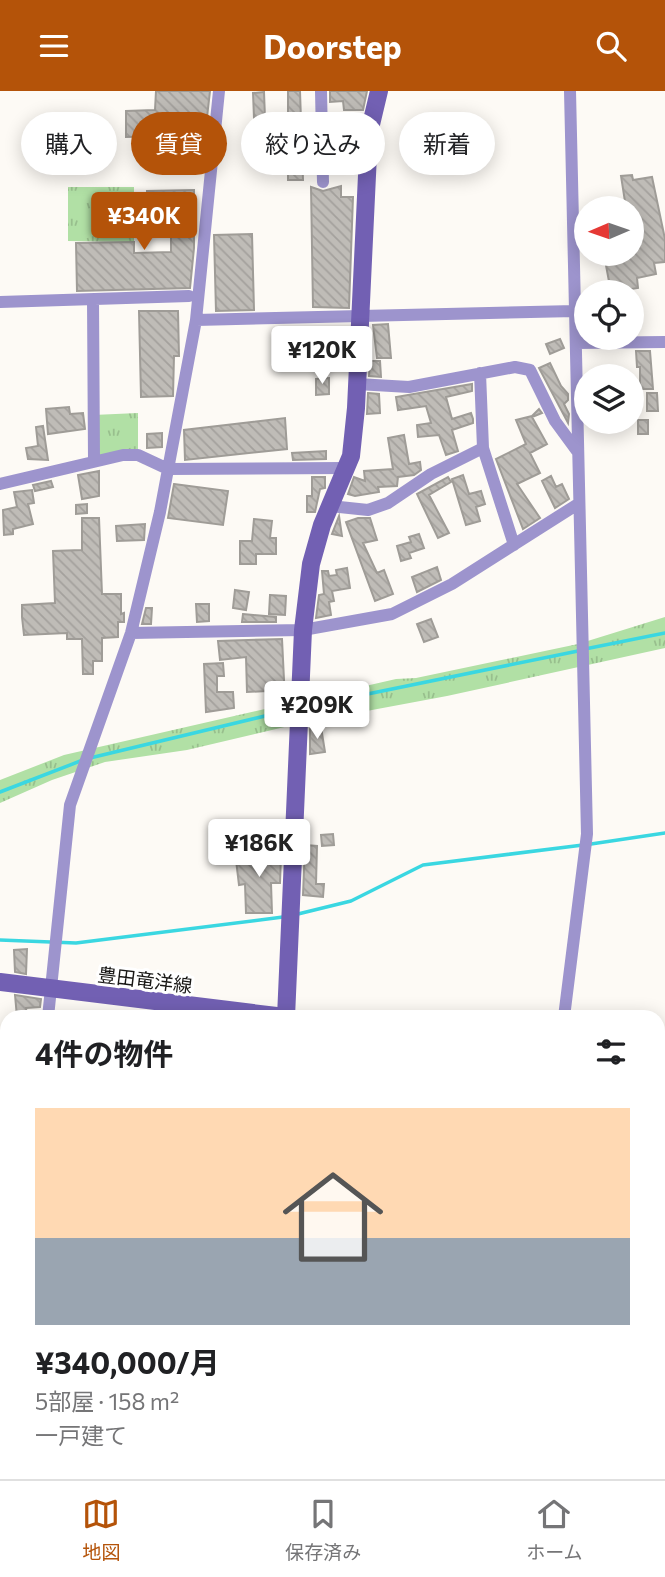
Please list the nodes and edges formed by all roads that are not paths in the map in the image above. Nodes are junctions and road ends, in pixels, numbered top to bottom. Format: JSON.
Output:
{"nodes":[{"id":1,"x":219,"y":91,"type":"edge"},
{"id":2,"x":321,"y":91,"type":"edge"},
{"id":3,"x":379,"y":91,"type":"edge"},
{"id":4,"x":570,"y":91,"type":"edge"},
{"id":5,"x":323,"y":182,"type":"dead end"},
{"id":6,"x":574,"y":280,"type":"edge"},
{"id":7,"x":189,"y":296,"type":"dead end"},
{"id":8,"x":93,"y":300,"type":"junction"},
{"id":9,"x":0,"y":302,"type":"edge"},
{"id":10,"x":574,"y":311,"type":"edge"},
{"id":11,"x":360,"y":316,"type":"junction"},
{"id":12,"x":196,"y":320,"type":"junction"},
{"id":13,"x":644,"y":342,"type":"edge"},
{"id":14,"x":665,"y":342,"type":"edge"},
{"id":15,"x":576,"y":350,"type":"edge"},
{"id":16,"x":480,"y":373,"type":"junction"},
{"id":17,"x":357,"y":384,"type":"junction"},
{"id":18,"x":483,"y":448,"type":"junction"},
{"id":19,"x":578,"y":452,"type":"junction"},
{"id":20,"x":94,"y":460,"type":"junction"},
{"id":21,"x":346,"y":468,"type":"junction"},
{"id":22,"x":168,"y":469,"type":"junction"},
{"id":23,"x":0,"y":484,"type":"edge"},
{"id":24,"x":578,"y":504,"type":"junction"},
{"id":25,"x":330,"y":506,"type":"junction"},
{"id":26,"x":514,"y":545,"type":"junction"},
{"id":27,"x":303,"y":629,"type":"junction"},
{"id":28,"x":131,"y":633,"type":"junction"},
{"id":29,"x":0,"y":982,"type":"edge"},
{"id":30,"x":50,"y":990,"type":"junction"},
{"id":31,"x":49,"y":1010,"type":"edge"},
{"id":32,"x":224,"y":1010,"type":"edge"},
{"id":33,"x":285,"y":1010,"type":"edge"},
{"id":34,"x":565,"y":1010,"type":"edge"}],
"edges":[{"from":1,"to":12,"type":"street"},
{"from":2,"to":5,"type":"street"},
{"from":3,"to":11,"type":"street"},
{"from":4,"to":6,"type":"street"},
{"from":7,"to":8,"type":"street"},
{"from":8,"to":9,"type":"street"},
{"from":8,"to":20,"type":"street"},
{"from":10,"to":11,"type":"street"},
{"from":11,"to":12,"type":"street"},
{"from":11,"to":17,"type":"street"},
{"from":12,"to":22,"type":"street"},
{"from":13,"to":14,"type":"street"},
{"from":15,"to":19,"type":"street"},
{"from":16,"to":17,"type":"street"},
{"from":16,"to":18,"type":"street"},
{"from":16,"to":19,"type":"street"},
{"from":17,"to":21,"type":"street"},
{"from":18,"to":25,"type":"street"},
{"from":18,"to":26,"type":"street"},
{"from":19,"to":24,"type":"street"},
{"from":20,"to":22,"type":"street"},
{"from":20,"to":23,"type":"street"},
{"from":21,"to":22,"type":"street"},
{"from":21,"to":25,"type":"street"},
{"from":22,"to":28,"type":"street"},
{"from":24,"to":26,"type":"street"},
{"from":24,"to":34,"type":"street"},
{"from":25,"to":27,"type":"street"},
{"from":26,"to":27,"type":"street"},
{"from":27,"to":28,"type":"street"},
{"from":27,"to":33,"type":"street"},
{"from":28,"to":30,"type":"street"},
{"from":29,"to":30,"type":"street","name":"豊田竜洋線"},
{"from":30,"to":31,"type":"street"},
{"from":30,"to":32,"type":"street","name":"豊田竜洋線"}]}
